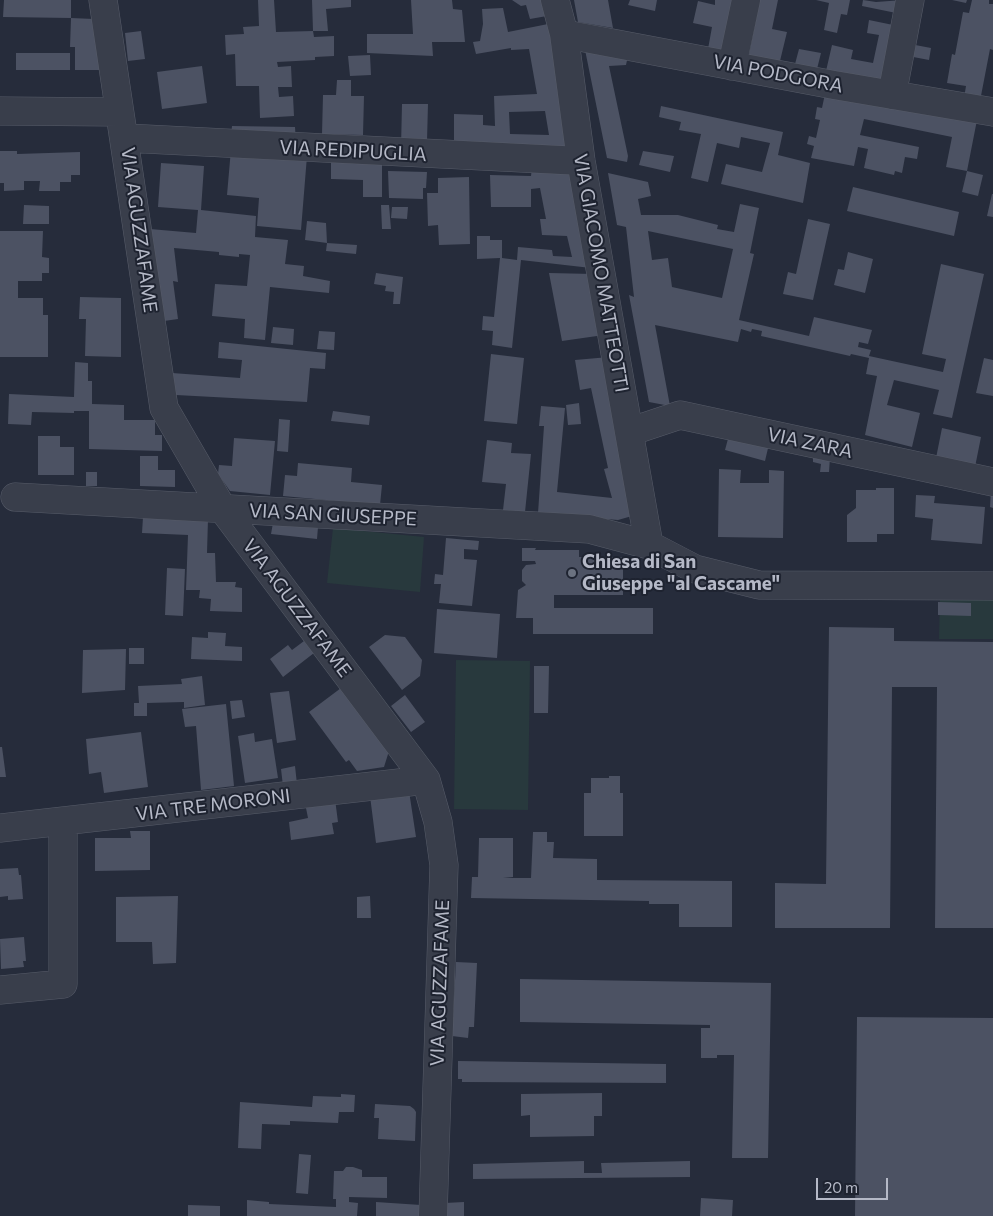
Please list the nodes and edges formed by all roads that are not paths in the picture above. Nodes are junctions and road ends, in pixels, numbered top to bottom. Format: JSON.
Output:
{"nodes":[{"id":1,"x":103,"y":0,"type":"edge"},
{"id":2,"x":555,"y":0,"type":"edge"},
{"id":3,"x":746,"y":0,"type":"edge"},
{"id":4,"x":910,"y":0,"type":"edge"},
{"id":5,"x":564,"y":34,"type":"junction"},
{"id":6,"x":732,"y":66,"type":"junction"},
{"id":7,"x":892,"y":95,"type":"junction"},
{"id":8,"x":0,"y":111,"type":"edge"},
{"id":9,"x":119,"y":112,"type":"junction"},
{"id":10,"x":993,"y":112,"type":"edge"},
{"id":11,"x":126,"y":138,"type":"junction"},
{"id":12,"x":580,"y":161,"type":"junction"},
{"id":13,"x":629,"y":432,"type":"junction"},
{"id":14,"x":993,"y":482,"type":"edge"},
{"id":15,"x":15,"y":497,"type":"dead end"},
{"id":16,"x":222,"y":508,"type":"junction"},
{"id":17,"x":649,"y":546,"type":"junction"},
{"id":18,"x":993,"y":586,"type":"edge"},
{"id":19,"x":426,"y":780,"type":"junction"},
{"id":20,"x":63,"y":822,"type":"junction"},
{"id":21,"x":0,"y":828,"type":"edge"},
{"id":22,"x":0,"y":990,"type":"edge"},
{"id":23,"x":433,"y":1216,"type":"edge"}],
"edges":[{"from":1,"to":9,"type":"street","name":"VIA AGUZZAFAME"},
{"from":2,"to":5,"type":"street","name":"VIA GIACOMO MATTEOTTI"},
{"from":3,"to":6,"type":"street"},
{"from":4,"to":7,"type":"street"},
{"from":5,"to":6,"type":"street","name":"VIA PODGORA"},
{"from":5,"to":12,"type":"street","name":"VIA GIACOMO MATTEOTTI"},
{"from":6,"to":7,"type":"street","name":"VIA PODGORA"},
{"from":7,"to":10,"type":"street","name":"VIA PODGORA"},
{"from":8,"to":9,"type":"street"},
{"from":9,"to":11,"type":"street","name":"VIA AGUZZAFAME"},
{"from":11,"to":12,"type":"street","name":"VIA REDIPUGLIA"},
{"from":11,"to":16,"type":"street","name":"VIA AGUZZAFAME"},
{"from":12,"to":13,"type":"street","name":"VIA GIACOMO MATTEOTTI"},
{"from":13,"to":14,"type":"street","name":"VIA ZARA"},
{"from":13,"to":17,"type":"street","name":"VIA GIACOMO MATTEOTTI"},
{"from":15,"to":16,"type":"street","name":"VIA SAN GIUSEPPE"},
{"from":16,"to":17,"type":"street","name":"VIA SAN GIUSEPPE"},
{"from":16,"to":19,"type":"street","name":"VIA AGUZZAFAME"},
{"from":17,"to":18,"type":"street","name":"VIA SAN GIUSEPPE"},
{"from":19,"to":20,"type":"street","name":"VIA TRE MORONI"},
{"from":19,"to":23,"type":"street","name":"VIA AGUZZAFAME"},
{"from":20,"to":21,"type":"street","name":"VIA TRE MORONI"},
{"from":20,"to":22,"type":"street"}]}
